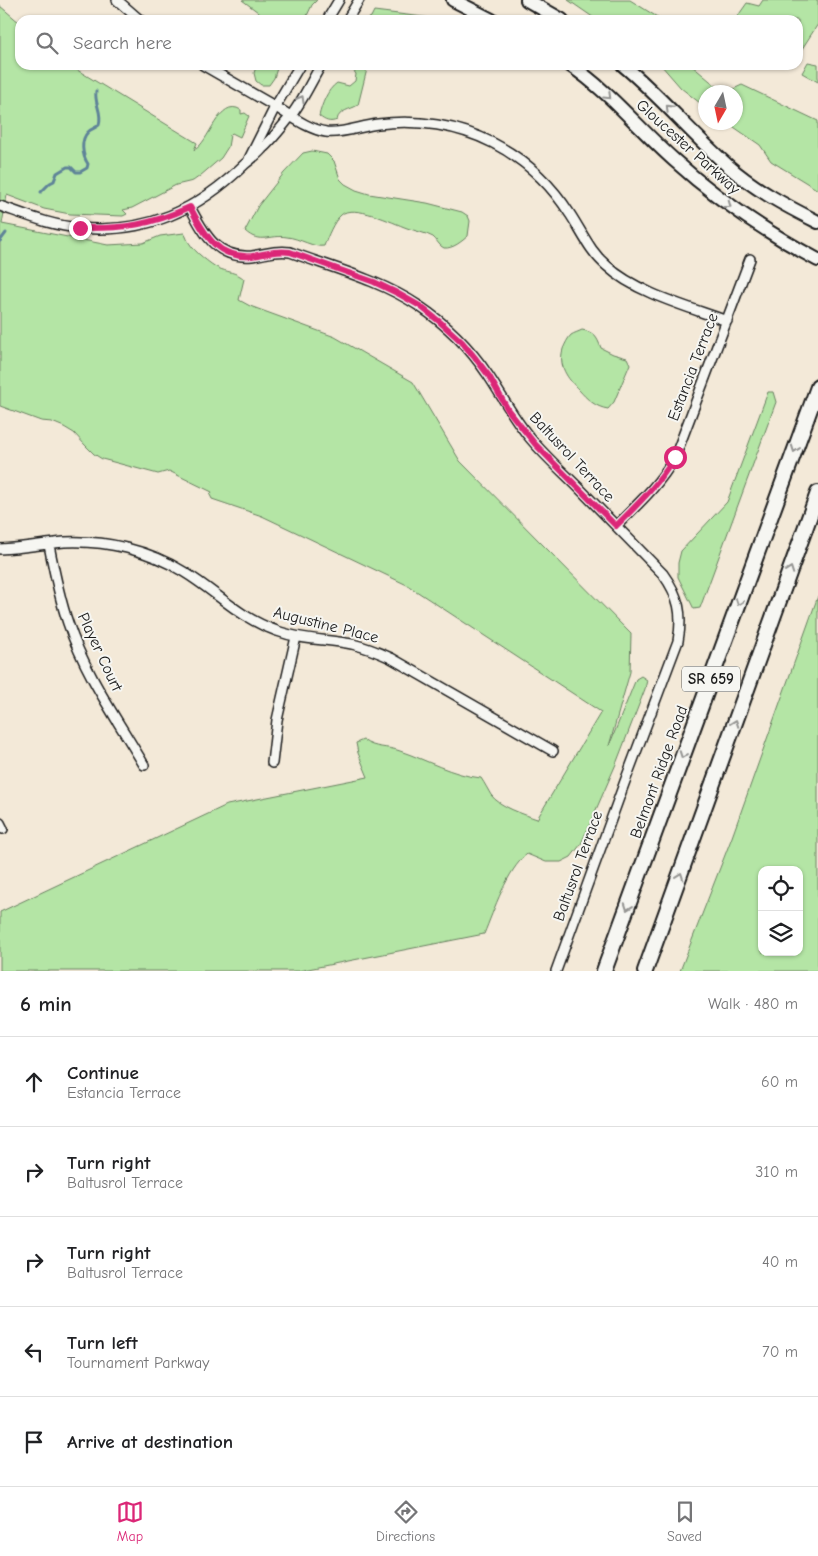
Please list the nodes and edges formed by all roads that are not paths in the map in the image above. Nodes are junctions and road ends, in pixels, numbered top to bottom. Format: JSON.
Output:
{"nodes":[{"id":1,"x":117,"y":0,"type":"edge"},
{"id":2,"x":339,"y":0,"type":"edge"},
{"id":3,"x":359,"y":0,"type":"edge"},
{"id":4,"x":452,"y":0,"type":"edge"},
{"id":5,"x":527,"y":0,"type":"edge"},
{"id":6,"x":134,"y":15,"type":"edge"},
{"id":7,"x":330,"y":15,"type":"edge"},
{"id":8,"x":350,"y":15,"type":"edge"},
{"id":9,"x":482,"y":15,"type":"edge"},
{"id":10,"x":553,"y":15,"type":"edge"},
{"id":11,"x":212,"y":70,"type":"edge"},
{"id":12,"x":297,"y":70,"type":"edge"},
{"id":13,"x":318,"y":70,"type":"edge"},
{"id":14,"x":576,"y":70,"type":"edge"},
{"id":15,"x":629,"y":70,"type":"edge"},
{"id":16,"x":275,"y":107,"type":"junction"},
{"id":17,"x":291,"y":116,"type":"junction"},
{"id":18,"x":247,"y":163,"type":"junction"},
{"id":19,"x":0,"y":206,"type":"edge"},
{"id":20,"x":190,"y":207,"type":"junction"},
{"id":21,"x":818,"y":222,"type":"edge"},
{"id":22,"x":750,"y":259,"type":"dead end"},
{"id":23,"x":818,"y":260,"type":"edge"},
{"id":24,"x":726,"y":321,"type":"junction"},
{"id":25,"x":818,"y":387,"type":"edge"},
{"id":26,"x":818,"y":493,"type":"edge"},
{"id":27,"x":616,"y":526,"type":"junction"},
{"id":28,"x":49,"y":545,"type":"junction"},
{"id":29,"x":0,"y":549,"type":"edge"},
{"id":30,"x":296,"y":637,"type":"junction"},
{"id":31,"x":553,"y":751,"type":"dead end"},
{"id":32,"x":272,"y":763,"type":"dead end"},
{"id":33,"x":144,"y":765,"type":"dead end"},
{"id":34,"x":556,"y":971,"type":"edge"},
{"id":35,"x":604,"y":971,"type":"edge"},
{"id":36,"x":645,"y":971,"type":"edge"}],
"edges":[{"from":1,"to":6,"type":"street"},
{"from":2,"to":7,"type":"street"},
{"from":3,"to":8,"type":"street"},
{"from":4,"to":9,"type":"main road"},
{"from":5,"to":10,"type":"main road"},
{"from":11,"to":16,"type":"street"},
{"from":12,"to":16,"type":"street"},
{"from":17,"to":13,"type":"street","one_way":true},
{"from":14,"to":23,"type":"main road","name":"Gloucester Parkway","one_way":true},
{"from":21,"to":15,"type":"main road","name":"Gloucester Parkway","one_way":true},
{"from":16,"to":17,"type":"street"},
{"from":16,"to":18,"type":"street"},
{"from":17,"to":18,"type":"street"},
{"from":17,"to":24,"type":"street"},
{"from":18,"to":20,"type":"street"},
{"from":19,"to":20,"type":"street"},
{"from":20,"to":27,"type":"street","name":"Baltusrol Terrace"},
{"from":22,"to":24,"type":"street","name":"Estancia Terrace"},
{"from":24,"to":27,"type":"street","name":"Estancia Terrace"},
{"from":25,"to":35,"type":"main road","name":"Belmont Ridge Road","number":"SR 659","one_way":true},
{"from":36,"to":26,"type":"main road","number":"SR 659","one_way":true},
{"from":27,"to":34,"type":"street","name":"Baltusrol Terrace"},
{"from":28,"to":29,"type":"street","name":"Augustine Place"},
{"from":28,"to":30,"type":"street","name":"Augustine Place"},
{"from":28,"to":33,"type":"street","name":"Player Court"},
{"from":30,"to":31,"type":"street","name":"Augustine Place"},
{"from":30,"to":32,"type":"street"}]}
